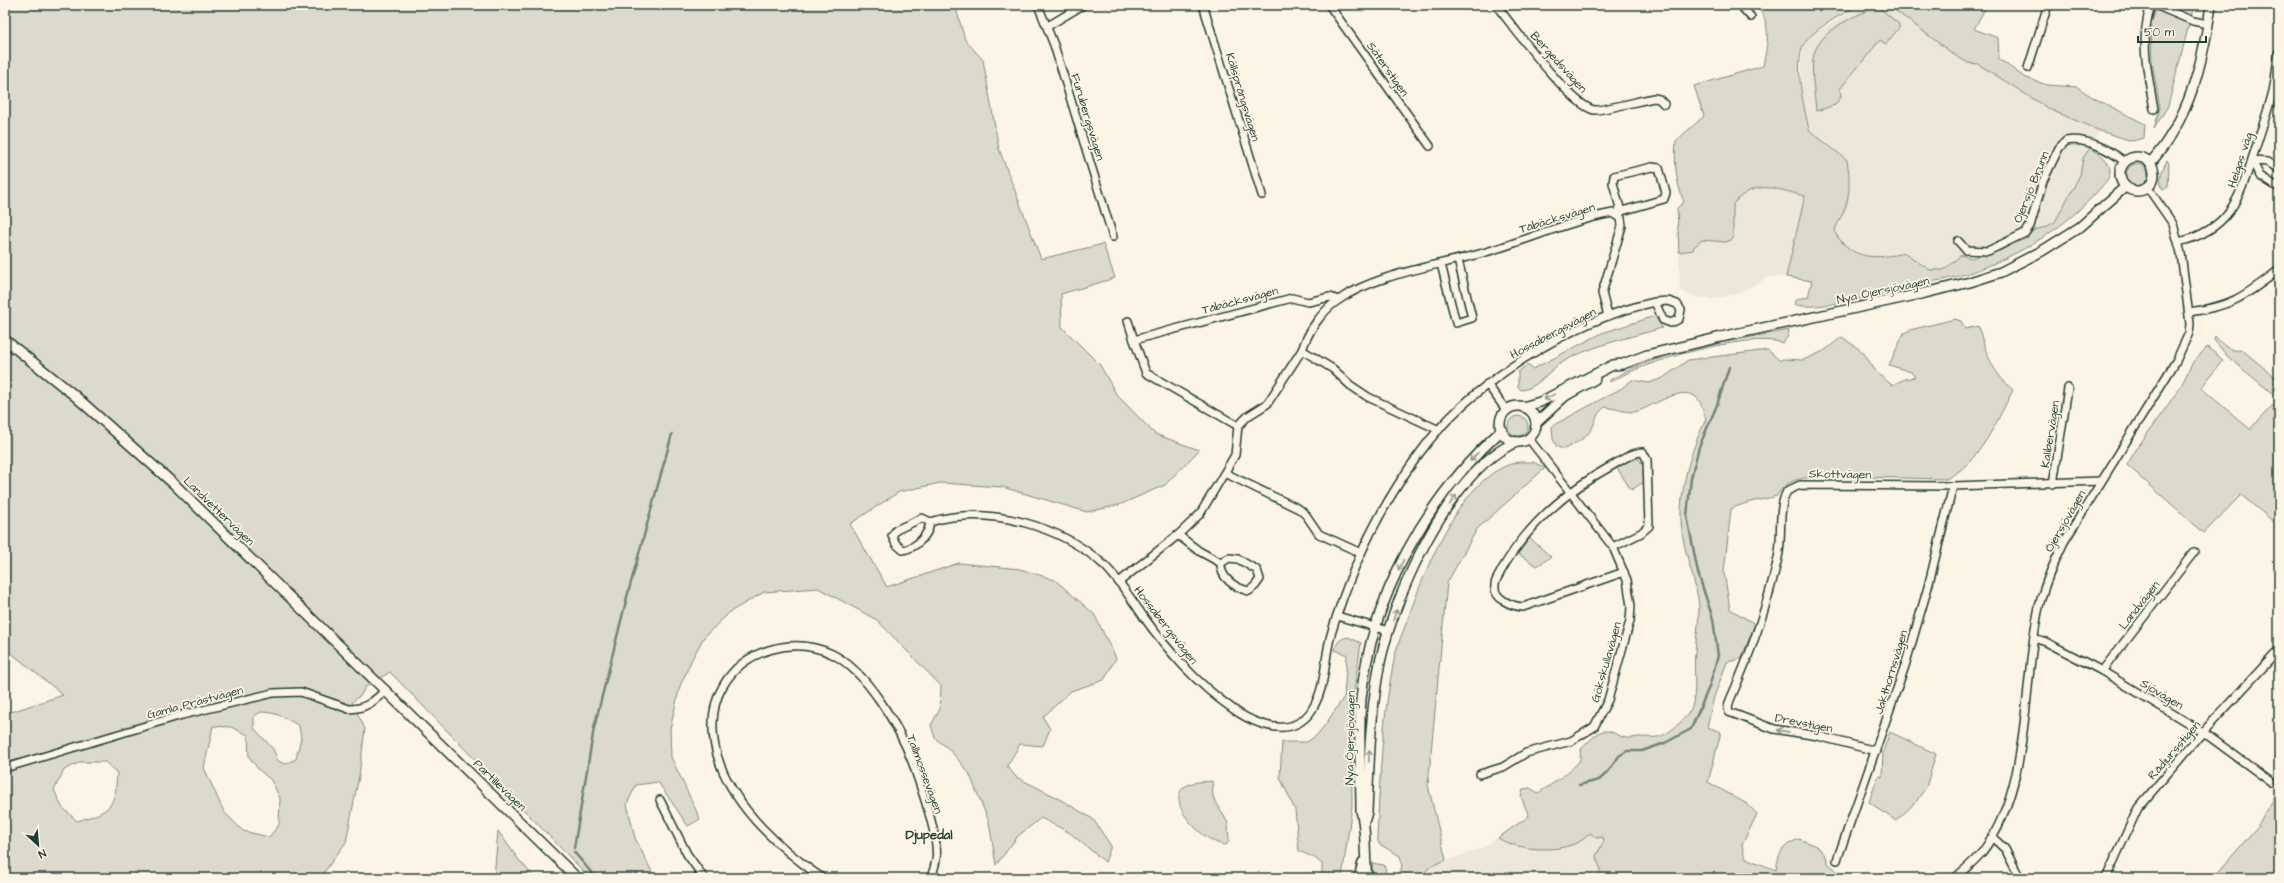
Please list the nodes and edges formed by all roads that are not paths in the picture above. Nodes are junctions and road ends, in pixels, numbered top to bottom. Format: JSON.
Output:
{"nodes":[{"id":1,"x":1038,"y":5,"type":"edge"},
{"id":2,"x":1083,"y":5,"type":"edge"},
{"id":3,"x":1203,"y":5,"type":"edge"},
{"id":4,"x":1329,"y":5,"type":"edge"},
{"id":5,"x":1496,"y":5,"type":"edge"},
{"id":6,"x":1740,"y":5,"type":"edge"},
{"id":7,"x":2048,"y":5,"type":"edge"},
{"id":8,"x":2151,"y":5,"type":"edge"},
{"id":9,"x":2155,"y":5,"type":"edge"},
{"id":10,"x":2211,"y":5,"type":"edge"},
{"id":11,"x":1751,"y":16,"type":"dead end"},
{"id":12,"x":2208,"y":24,"type":"junction"},
{"id":13,"x":1048,"y":26,"type":"junction"},
{"id":14,"x":2279,"y":52,"type":"edge"},
{"id":15,"x":2028,"y":68,"type":"dead end"},
{"id":16,"x":1664,"y":104,"type":"dead end"},
{"id":17,"x":2154,"y":109,"type":"dead end"},
{"id":18,"x":1430,"y":146,"type":"dead end"},
{"id":19,"x":2252,"y":161,"type":"junction"},
{"id":20,"x":2125,"y":162,"type":"junction"},
{"id":21,"x":2150,"y":162,"type":"junction"},
{"id":22,"x":2279,"y":169,"type":"edge"},
{"id":23,"x":2125,"y":186,"type":"junction"},
{"id":24,"x":2148,"y":188,"type":"junction"},
{"id":25,"x":2279,"y":188,"type":"edge"},
{"id":26,"x":1262,"y":195,"type":"dead end"},
{"id":27,"x":1618,"y":214,"type":"junction"},
{"id":28,"x":1113,"y":237,"type":"dead end"},
{"id":29,"x":1958,"y":241,"type":"dead end"},
{"id":30,"x":2179,"y":242,"type":"junction"},
{"id":31,"x":1458,"y":260,"type":"junction"},
{"id":32,"x":1441,"y":264,"type":"junction"},
{"id":33,"x":2279,"y":270,"type":"edge"},
{"id":34,"x":1338,"y":300,"type":"junction"},
{"id":35,"x":1656,"y":302,"type":"dead end"},
{"id":36,"x":2189,"y":312,"type":"junction"},
{"id":37,"x":1608,"y":316,"type":"junction"},
{"id":38,"x":1128,"y":321,"type":"dead end"},
{"id":39,"x":5,"y":340,"type":"edge"},
{"id":40,"x":1134,"y":340,"type":"junction"},
{"id":41,"x":1302,"y":350,"type":"junction"},
{"id":42,"x":1623,"y":364,"type":"junction"},
{"id":43,"x":1488,"y":384,"type":"junction"},
{"id":44,"x":2068,"y":388,"type":"dead end"},
{"id":45,"x":1523,"y":407,"type":"junction"},
{"id":46,"x":1507,"y":411,"type":"junction"},
{"id":47,"x":1536,"y":423,"type":"junction"},
{"id":48,"x":1238,"y":426,"type":"junction"},
{"id":49,"x":1439,"y":430,"type":"junction"},
{"id":50,"x":1502,"y":430,"type":"junction"},
{"id":51,"x":1529,"y":439,"type":"junction"},
{"id":52,"x":1517,"y":442,"type":"junction"},
{"id":53,"x":1225,"y":473,"type":"junction"},
{"id":54,"x":2101,"y":481,"type":"junction"},
{"id":55,"x":2053,"y":484,"type":"junction"},
{"id":56,"x":1953,"y":486,"type":"junction"},
{"id":57,"x":1571,"y":492,"type":"junction"},
{"id":58,"x":930,"y":522,"type":"junction"},
{"id":59,"x":1178,"y":535,"type":"junction"},
{"id":60,"x":1613,"y":548,"type":"junction"},
{"id":61,"x":2194,"y":552,"type":"dead end"},
{"id":62,"x":1361,"y":553,"type":"junction"},
{"id":63,"x":1221,"y":563,"type":"junction"},
{"id":64,"x":1624,"y":572,"type":"junction"},
{"id":65,"x":1119,"y":582,"type":"junction"},
{"id":66,"x":1337,"y":616,"type":"junction"},
{"id":67,"x":1376,"y":627,"type":"junction"},
{"id":68,"x":1389,"y":631,"type":"junction"},
{"id":69,"x":2034,"y":638,"type":"junction"},
{"id":70,"x":2279,"y":650,"type":"edge"},
{"id":71,"x":2102,"y":671,"type":"junction"},
{"id":72,"x":386,"y":690,"type":"junction"},
{"id":73,"x":407,"y":710,"type":"joint"},
{"id":74,"x":1729,"y":712,"type":"joint"},
{"id":75,"x":2203,"y":732,"type":"junction"},
{"id":76,"x":1876,"y":751,"type":"junction"},
{"id":77,"x":5,"y":768,"type":"edge"},
{"id":78,"x":1480,"y":774,"type":"dead end"},
{"id":79,"x":2272,"y":782,"type":"dead end"},
{"id":80,"x":660,"y":800,"type":"dead end"},
{"id":81,"x":1364,"y":822,"type":"junction"},
{"id":82,"x":1992,"y":837,"type":"junction"},
{"id":83,"x":1364,"y":854,"type":"junction"},
{"id":84,"x":1838,"y":860,"type":"dead end"},
{"id":85,"x":577,"y":878,"type":"edge"},
{"id":86,"x":704,"y":878,"type":"edge"},
{"id":87,"x":822,"y":878,"type":"edge"},
{"id":88,"x":931,"y":878,"type":"edge"},
{"id":89,"x":1359,"y":878,"type":"edge"},
{"id":90,"x":1367,"y":878,"type":"edge"},
{"id":91,"x":1955,"y":878,"type":"edge"},
{"id":92,"x":2020,"y":878,"type":"edge"},
{"id":93,"x":2106,"y":878,"type":"edge"}],
"edges":[{"from":1,"to":13,"type":"street","name":"Furubergsvägen"},
{"from":2,"to":13,"type":"street"},
{"from":3,"to":26,"type":"street","name":"Källsprångsvägen"},
{"from":4,"to":18,"type":"street","name":"Säterstigen"},
{"from":5,"to":16,"type":"street","name":"Bergedsvägen"},
{"from":6,"to":11,"type":"street"},
{"from":7,"to":15,"type":"street"},
{"from":8,"to":17,"type":"street"},
{"from":9,"to":12,"type":"street"},
{"from":10,"to":12,"type":"street"},
{"from":12,"to":21,"type":"street"},
{"from":13,"to":28,"type":"street","name":"Furubergsvägen"},
{"from":14,"to":19,"type":"street","name":"Helgas väg"},
{"from":19,"to":22,"type":"street"},
{"from":19,"to":25,"type":"street"},
{"from":19,"to":30,"type":"street","name":"Helgas väg"},
{"from":20,"to":21,"type":"street"},
{"from":20,"to":23,"type":"street"},
{"from":20,"to":29,"type":"street","name":"Öjersjö Brunn"},
{"from":21,"to":24,"type":"street"},
{"from":23,"to":24,"type":"street"},
{"from":23,"to":42,"type":"street","name":"Nya Öjersjövägen"},
{"from":24,"to":30,"type":"street","name":"Öjersjövägen"},
{"from":27,"to":27,"type":"street","name":"Tåbäcksvägen"},
{"from":27,"to":31,"type":"street","name":"Tåbäcksvägen"},
{"from":27,"to":37,"type":"street","name":"Tåbäcksvägen"},
{"from":30,"to":36,"type":"street","name":"Öjersjövägen"},
{"from":31,"to":32,"type":"street","name":"Tåbäcksvägen"},
{"from":31,"to":32,"type":"street"},
{"from":32,"to":34,"type":"street","name":"Tåbäcksvägen"},
{"from":33,"to":36,"type":"street"},
{"from":34,"to":40,"type":"street","name":"Tåbäcksvägen"},
{"from":34,"to":41,"type":"street"},
{"from":35,"to":37,"type":"street","name":"Hossabergsvägen"},
{"from":36,"to":54,"type":"street","name":"Öjersjövägen"},
{"from":37,"to":43,"type":"street","name":"Hossabergsvägen"},
{"from":38,"to":40,"type":"street"},
{"from":39,"to":72,"type":"street","name":"Landvettervägen"},
{"from":40,"to":48,"type":"street"},
{"from":41,"to":48,"type":"street"},
{"from":41,"to":49,"type":"street"},
{"from":42,"to":45,"type":"street","name":"Nya Öjersjövägen","one_way":true},
{"from":42,"to":47,"type":"street","name":"Nya Öjersjövägen"},
{"from":43,"to":46,"type":"street"},
{"from":43,"to":49,"type":"street","name":"Hossabergsvägen"},
{"from":44,"to":55,"type":"street","name":"Kalibervägen"},
{"from":45,"to":46,"type":"street","name":"Nya Öjersjövägen"},
{"from":45,"to":47,"type":"street"},
{"from":46,"to":50,"type":"street","name":"Nya Öjersjövägen"},
{"from":47,"to":51,"type":"street","name":"Nya Öjersjövägen"},
{"from":48,"to":53,"type":"street"},
{"from":49,"to":62,"type":"street","name":"Hossabergsvägen"},
{"from":50,"to":52,"type":"street"},
{"from":50,"to":67,"type":"street","name":"Nya Öjersjövägen","one_way":true},
{"from":51,"to":52,"type":"street","name":"Nya Öjersjövägen"},
{"from":51,"to":57,"type":"street","name":"Gökskullavägen"},
{"from":68,"to":52,"type":"street","name":"Nya Öjersjövägen","one_way":true},
{"from":53,"to":59,"type":"street"},
{"from":53,"to":62,"type":"street"},
{"from":54,"to":55,"type":"street","name":"Skottvägen"},
{"from":54,"to":69,"type":"street","name":"Öjersjövägen"},
{"from":55,"to":56,"type":"street","name":"Skottvägen"},
{"from":56,"to":74,"type":"street","name":"Skottvägen"},
{"from":56,"to":76,"type":"street","name":"Jakthornsvägen"},
{"from":57,"to":60,"type":"street","name":"Gökskullavägen"},
{"from":57,"to":60,"type":"street"},
{"from":57,"to":64,"type":"street"},
{"from":58,"to":58,"type":"street","name":"Hossabergsvägen"},
{"from":58,"to":65,"type":"street","name":"Hossabergsvägen"},
{"from":59,"to":63,"type":"street"},
{"from":59,"to":65,"type":"street"},
{"from":60,"to":64,"type":"street","name":"Gökskullavägen"},
{"from":61,"to":71,"type":"street","name":"Landvägen"},
{"from":62,"to":66,"type":"street","name":"Hossabergsvägen"},
{"from":63,"to":63,"type":"street"},
{"from":64,"to":78,"type":"street","name":"Gökskullavägen"},
{"from":65,"to":66,"type":"street","name":"Hossabergsvägen"},
{"from":66,"to":67,"type":"street"},
{"from":67,"to":68,"type":"street"},
{"from":67,"to":81,"type":"street","name":"Nya Öjersjövägen"},
{"from":81,"to":68,"type":"street","name":"Nya Öjersjövägen","one_way":true},
{"from":69,"to":71,"type":"street","name":"Sjövägen"},
{"from":69,"to":82,"type":"street","name":"Öjersjövägen"},
{"from":70,"to":75,"type":"street","name":"Rådjursstigen"},
{"from":71,"to":75,"type":"street","name":"Sjövägen"},
{"from":72,"to":73,"type":"street","name":"Landvettervägen"},
{"from":72,"to":77,"type":"street","name":"Gamla Prästvägen"},
{"from":73,"to":85,"type":"street","name":"Partillevägen"},
{"from":76,"to":74,"type":"street","name":"Drevstigen","one_way":true},
{"from":75,"to":79,"type":"street","name":"Sjövägen"},
{"from":75,"to":93,"type":"street","name":"Rådjursstigen"},
{"from":76,"to":84,"type":"street","name":"Jakthornsvägen"},
{"from":80,"to":86,"type":"street"},
{"from":81,"to":83,"type":"street","name":"Nya Öjersjövägen"},
{"from":82,"to":91,"type":"street","name":"Öjersjövägen"},
{"from":82,"to":92,"type":"street"},
{"from":83,"to":89,"type":"street","name":"Nya Öjersjövägen"},
{"from":83,"to":90,"type":"street","name":"Nya Öjersjövägen"},
{"from":87,"to":88,"type":"street","name":"Tallmossevägen"}]}
